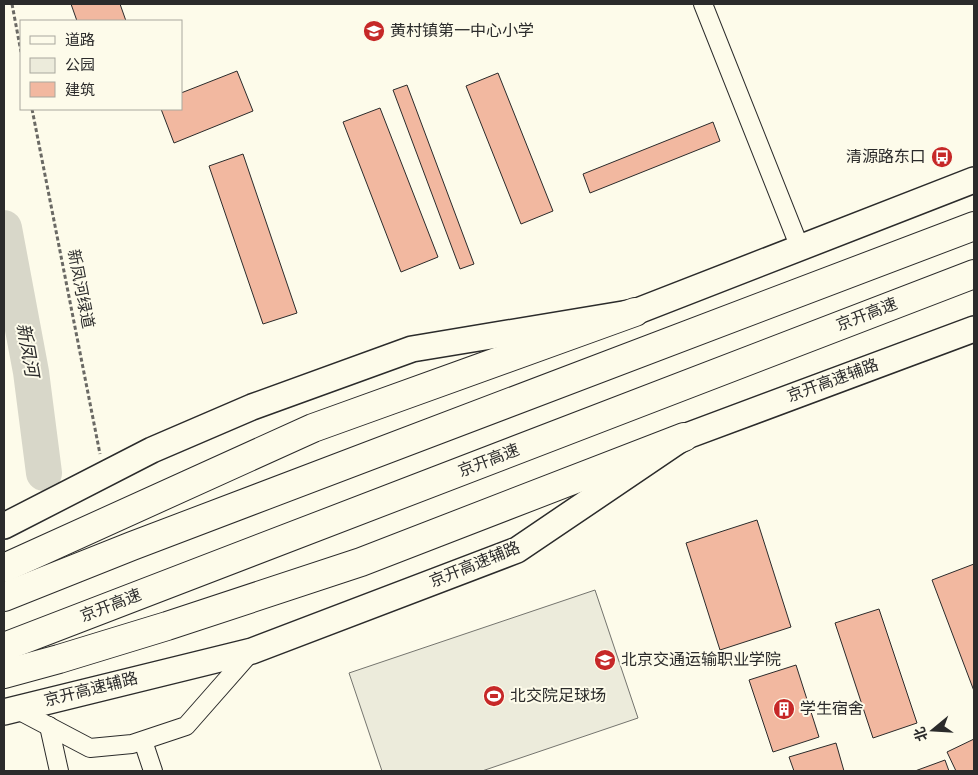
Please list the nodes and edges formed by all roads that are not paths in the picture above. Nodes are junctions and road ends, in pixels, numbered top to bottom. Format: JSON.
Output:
{"nodes":[{"id":1,"x":703,"y":4,"type":"edge"},
{"id":2,"x":974,"y":180,"type":"edge"},
{"id":3,"x":974,"y":226,"type":"edge"},
{"id":4,"x":800,"y":248,"type":"junction"},
{"id":5,"x":974,"y":274,"type":"edge"},
{"id":6,"x":635,"y":312,"type":"junction"},
{"id":7,"x":974,"y":329,"type":"edge"},
{"id":8,"x":684,"y":437,"type":"junction"},
{"id":9,"x":5,"y":526,"type":"edge"},
{"id":10,"x":13,"y":564,"type":"edge"},
{"id":11,"x":4,"y":597,"type":"edge"},
{"id":12,"x":4,"y":647,"type":"edge"},
{"id":13,"x":252,"y":651,"type":"junction"},
{"id":14,"x":4,"y":674,"type":"edge"},
{"id":15,"x":10,"y":710,"type":"edge"},
{"id":16,"x":49,"y":726,"type":"junction"},
{"id":17,"x":144,"y":740,"type":"junction"},
{"id":18,"x":60,"y":771,"type":"edge"},
{"id":19,"x":153,"y":771,"type":"edge"}],
"edges":[{"from":1,"to":4,"type":"street"},
{"from":2,"to":4,"type":"main road"},
{"from":3,"to":11,"type":"highway"},
{"from":4,"to":6,"type":"main road"},
{"from":5,"to":12,"type":"highway","name":"京开高速"},
{"from":6,"to":9,"type":"main road"},
{"from":6,"to":10,"type":"highway"},
{"from":7,"to":8,"type":"main road","name":"京开高速辅路"},
{"from":8,"to":13,"type":"main road","name":"京开高速辅路"},
{"from":8,"to":14,"type":"highway"},
{"from":13,"to":15,"type":"main road","name":"京开高速辅路"},
{"from":13,"to":17,"type":"street"},
{"from":15,"to":16,"type":"street"},
{"from":16,"to":17,"type":"street"},
{"from":16,"to":18,"type":"street"},
{"from":17,"to":19,"type":"street"}]}
